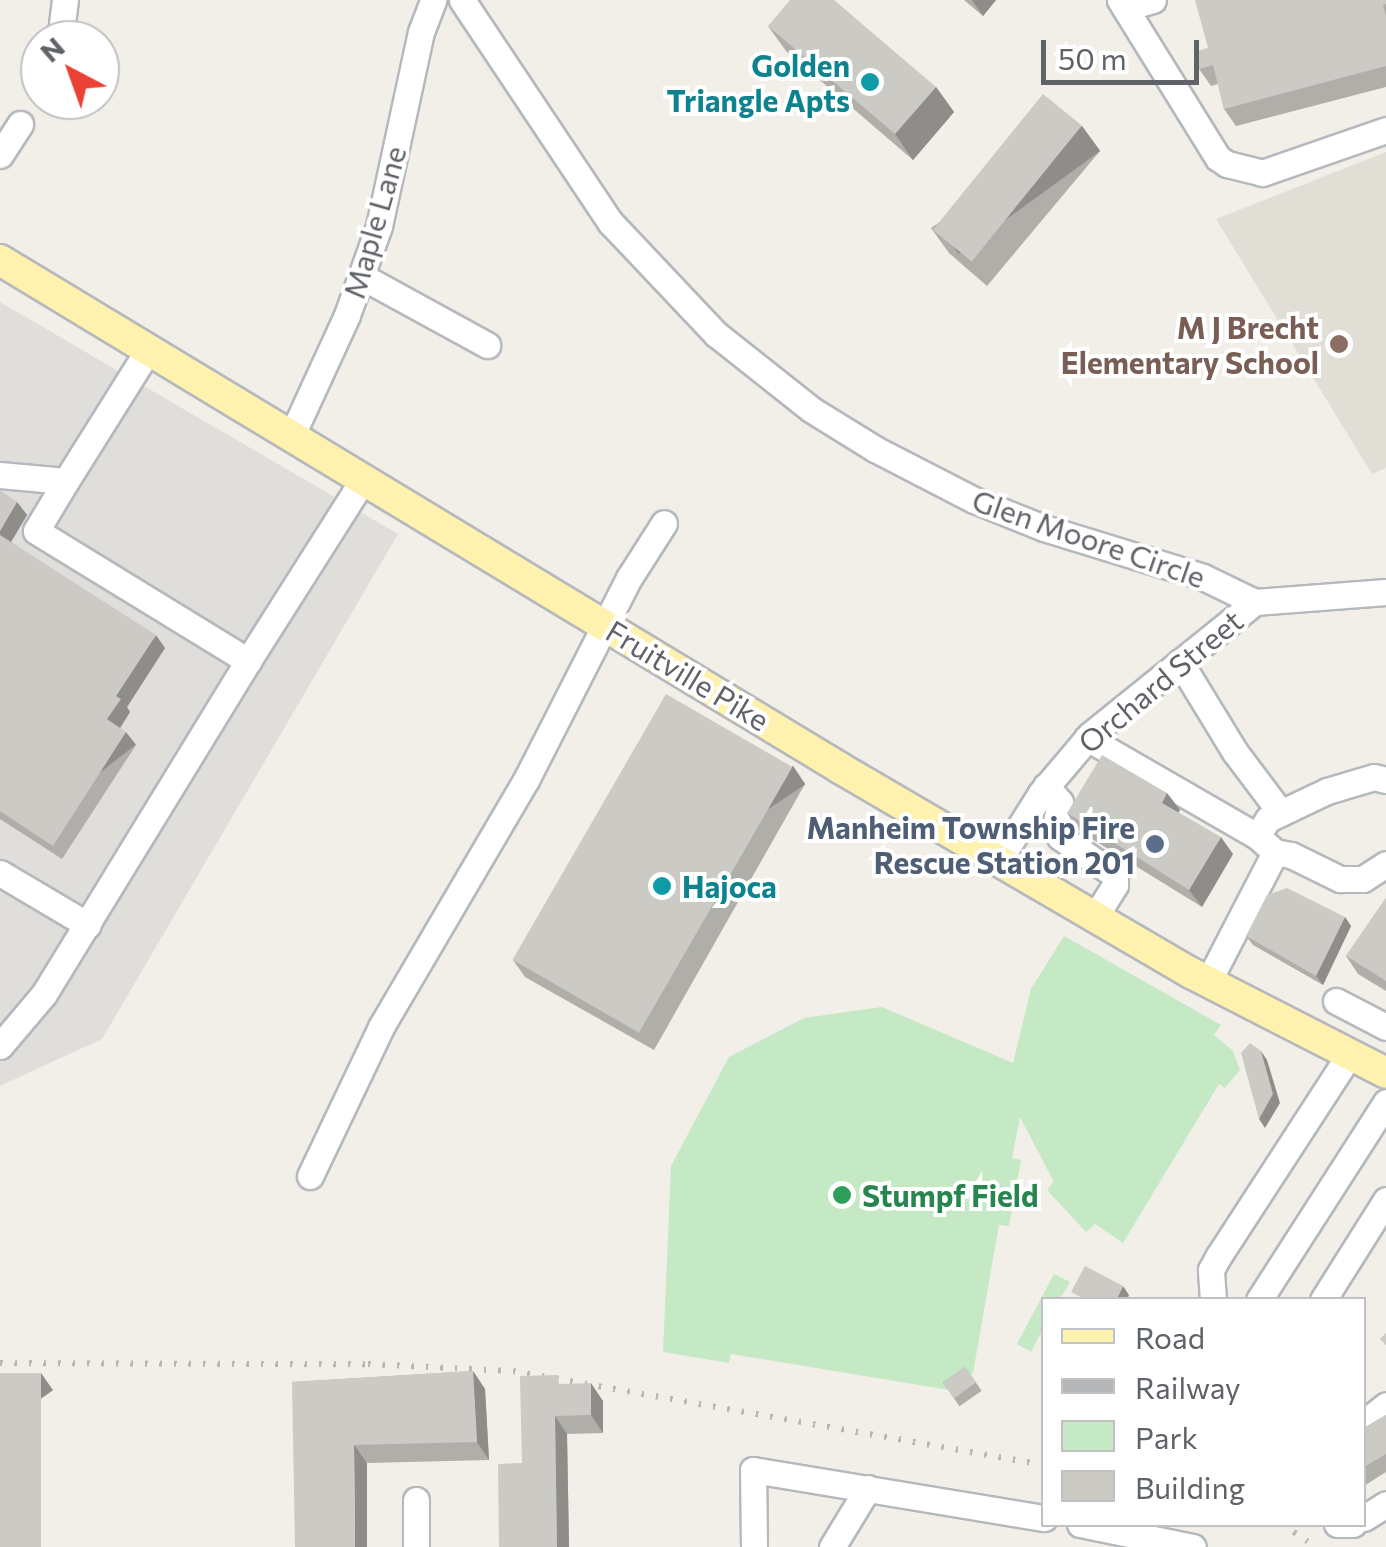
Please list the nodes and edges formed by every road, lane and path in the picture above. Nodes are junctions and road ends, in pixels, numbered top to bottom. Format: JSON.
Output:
{"nodes":[{"id":1,"x":434,"y":0,"type":"edge"},
{"id":2,"x":462,"y":0,"type":"edge"},
{"id":3,"x":1153,"y":0,"type":"edge"},
{"id":4,"x":1123,"y":4,"type":"edge"},
{"id":5,"x":20,"y":124,"type":"dead end"},
{"id":6,"x":1386,"y":130,"type":"edge"},
{"id":7,"x":0,"y":156,"type":"edge"},
{"id":8,"x":0,"y":260,"type":"edge"},
{"id":9,"x":361,"y":276,"type":"junction"},
{"id":10,"x":487,"y":344,"type":"dead end"},
{"id":11,"x":147,"y":352,"type":"junction"},
{"id":12,"x":291,"y":437,"type":"junction"},
{"id":13,"x":0,"y":476,"type":"edge"},
{"id":14,"x":363,"y":480,"type":"junction"},
{"id":15,"x":66,"y":481,"type":"junction"},
{"id":16,"x":664,"y":523,"type":"dead end"},
{"id":17,"x":1386,"y":592,"type":"edge"},
{"id":18,"x":1255,"y":602,"type":"junction"},
{"id":19,"x":607,"y":626,"type":"junction"},
{"id":20,"x":248,"y":661,"type":"junction"},
{"id":21,"x":1180,"y":662,"type":"junction"},
{"id":22,"x":1087,"y":738,"type":"junction"},
{"id":23,"x":1386,"y":780,"type":"edge"},
{"id":24,"x":1046,"y":786,"type":"junction"},
{"id":25,"x":1282,"y":813,"type":"junction"},
{"id":26,"x":1266,"y":844,"type":"junction"},
{"id":27,"x":999,"y":860,"type":"junction"},
{"id":28,"x":1386,"y":864,"type":"edge"},
{"id":29,"x":0,"y":873,"type":"edge"},
{"id":30,"x":1095,"y":916,"type":"junction"},
{"id":31,"x":88,"y":925,"type":"junction"},
{"id":32,"x":1208,"y":982,"type":"junction"},
{"id":33,"x":1336,"y":1001,"type":"dead end"},
{"id":34,"x":1386,"y":1027,"type":"edge"},
{"id":35,"x":0,"y":1046,"type":"edge"},
{"id":36,"x":1375,"y":1062,"type":"edge"},
{"id":37,"x":1386,"y":1102,"type":"edge"},
{"id":38,"x":310,"y":1176,"type":"dead end"},
{"id":39,"x":1386,"y":1200,"type":"edge"},
{"id":40,"x":1213,"y":1297,"type":"edge"},
{"id":41,"x":1262,"y":1297,"type":"edge"},
{"id":42,"x":1326,"y":1297,"type":"edge"},
{"id":43,"x":1386,"y":1405,"type":"edge"},
{"id":44,"x":1366,"y":1421,"type":"edge"},
{"id":45,"x":868,"y":1488,"type":"junction"},
{"id":46,"x":416,"y":1500,"type":"dead end"},
{"id":47,"x":1041,"y":1517,"type":"edge"},
{"id":48,"x":1091,"y":1527,"type":"edge"},
{"id":49,"x":1151,"y":1543,"type":"edge"},
{"id":50,"x":416,"y":1547,"type":"edge"},
{"id":51,"x":754,"y":1547,"type":"edge"},
{"id":52,"x":832,"y":1547,"type":"edge"},
{"id":53,"x":1193,"y":1547,"type":"edge"}],
"edges":[{"from":1,"to":9,"type":"street","name":"Maple Lane"},
{"from":2,"to":18,"type":"street","name":"Glen Moore Circle"},
{"from":3,"to":4,"type":"street"},
{"from":4,"to":6,"type":"street"},
{"from":5,"to":7,"type":"street"},
{"from":8,"to":11,"type":"main road","name":"Fruitville Pike"},
{"from":9,"to":10,"type":"street"},
{"from":9,"to":12,"type":"street","name":"Maple Lane"},
{"from":11,"to":12,"type":"main road","name":"Fruitville Pike"},
{"from":11,"to":15,"type":"street"},
{"from":12,"to":14,"type":"main road","name":"Fruitville Pike"},
{"from":13,"to":15,"type":"street"},
{"from":14,"to":19,"type":"main road","name":"Fruitville Pike"},
{"from":14,"to":20,"type":"street"},
{"from":15,"to":20,"type":"street"},
{"from":16,"to":19,"type":"street"},
{"from":17,"to":18,"type":"street"},
{"from":18,"to":21,"type":"street","name":"Orchard Street"},
{"from":19,"to":27,"type":"main road","name":"Fruitville Pike"},
{"from":19,"to":38,"type":"street"},
{"from":20,"to":31,"type":"street"},
{"from":21,"to":22,"type":"street","name":"Orchard Street"},
{"from":21,"to":25,"type":"street"},
{"from":22,"to":24,"type":"street","name":"Orchard Street"},
{"from":22,"to":26,"type":"street"},
{"from":23,"to":25,"type":"street"},
{"from":24,"to":27,"type":"street","name":"Orchard Street"},
{"from":24,"to":30,"type":"street"},
{"from":25,"to":26,"type":"street"},
{"from":26,"to":28,"type":"street"},
{"from":26,"to":32,"type":"street"},
{"from":27,"to":30,"type":"main road","name":"Fruitville Pike"},
{"from":29,"to":31,"type":"street"},
{"from":30,"to":32,"type":"main road","name":"Fruitville Pike"},
{"from":31,"to":35,"type":"street"},
{"from":32,"to":36,"type":"main road","name":"Fruitville Pike"},
{"from":33,"to":34,"type":"street"},
{"from":36,"to":40,"type":"street"},
{"from":37,"to":41,"type":"street"},
{"from":39,"to":42,"type":"street"},
{"from":43,"to":44,"type":"street"},
{"from":45,"to":47,"type":"street"},
{"from":45,"to":51,"type":"street"},
{"from":45,"to":52,"type":"street"},
{"from":46,"to":50,"type":"street"},
{"from":48,"to":49,"type":"street"},
{"from":49,"to":53,"type":"street"}]}
